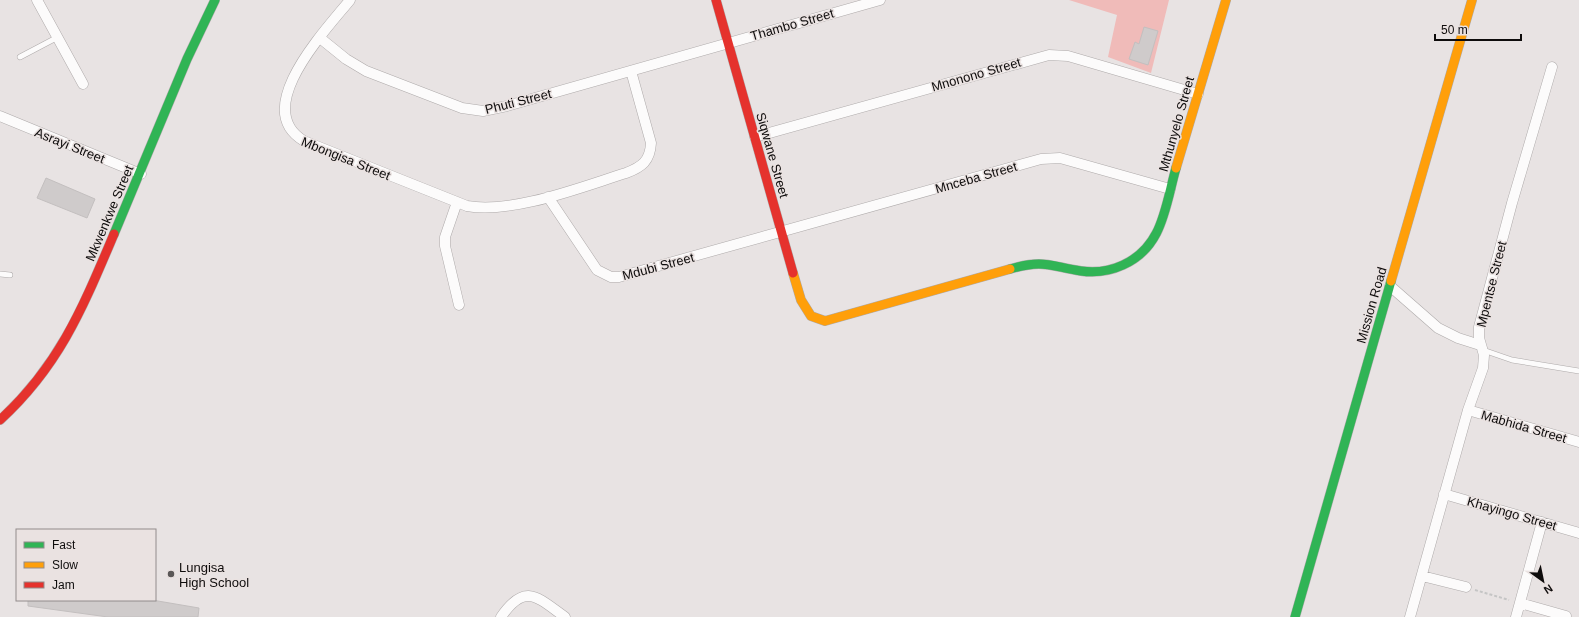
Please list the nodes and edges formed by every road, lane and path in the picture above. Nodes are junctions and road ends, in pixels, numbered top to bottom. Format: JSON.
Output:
{"nodes":[{"id":1,"x":37,"y":0,"type":"edge"},
{"id":2,"x":214,"y":0,"type":"edge"},
{"id":3,"x":350,"y":0,"type":"edge"},
{"id":4,"x":716,"y":0,"type":"edge"},
{"id":5,"x":880,"y":0,"type":"edge"},
{"id":6,"x":1226,"y":0,"type":"edge"},
{"id":7,"x":1472,"y":0,"type":"edge"},
{"id":8,"x":58,"y":37,"type":"junction"},
{"id":9,"x":320,"y":38,"type":"junction"},
{"id":10,"x":727,"y":42,"type":"junction"},
{"id":11,"x":20,"y":57,"type":"dead end"},
{"id":12,"x":1552,"y":67,"type":"dead end"},
{"id":13,"x":631,"y":71,"type":"junction"},
{"id":14,"x":83,"y":84,"type":"dead end"},
{"id":15,"x":1198,"y":94,"type":"junction"},
{"id":16,"x":0,"y":116,"type":"edge"},
{"id":17,"x":754,"y":137,"type":"junction"},
{"id":18,"x":141,"y":174,"type":"junction"},
{"id":19,"x":1170,"y":189,"type":"junction"},
{"id":20,"x":548,"y":197,"type":"junction"},
{"id":21,"x":457,"y":202,"type":"junction"},
{"id":22,"x":782,"y":231,"type":"junction"},
{"id":23,"x":0,"y":274,"type":"edge"},
{"id":24,"x":10,"y":275,"type":"dead end"},
{"id":25,"x":1390,"y":286,"type":"junction"},
{"id":26,"x":459,"y":304,"type":"dead end"},
{"id":27,"x":811,"y":316,"type":"joint"},
{"id":28,"x":1481,"y":348,"type":"junction"},
{"id":29,"x":1579,"y":371,"type":"edge"},
{"id":30,"x":1468,"y":410,"type":"junction"},
{"id":31,"x":0,"y":420,"type":"edge"},
{"id":32,"x":1579,"y":442,"type":"edge"},
{"id":33,"x":1444,"y":494,"type":"junction"},
{"id":34,"x":1542,"y":522,"type":"junction"},
{"id":35,"x":1579,"y":533,"type":"edge"},
{"id":36,"x":1422,"y":576,"type":"junction"},
{"id":37,"x":1466,"y":587,"type":"joint"},
{"id":38,"x":1520,"y":603,"type":"junction"},
{"id":39,"x":1566,"y":616,"type":"edge"},
{"id":40,"x":501,"y":617,"type":"edge"},
{"id":41,"x":565,"y":617,"type":"edge"},
{"id":42,"x":1295,"y":617,"type":"edge"},
{"id":43,"x":1410,"y":617,"type":"edge"},
{"id":44,"x":1516,"y":617,"type":"edge"}],
"edges":[{"from":1,"to":8,"type":"street"},
{"from":2,"to":18,"type":"street","name":"Mkwenkwe Street"},
{"from":3,"to":9,"type":"street","name":"Mbongisa Street"},
{"from":4,"to":10,"type":"street","name":"Siqwane Street"},
{"from":5,"to":10,"type":"street","name":"Thambo Street"},
{"from":6,"to":15,"type":"street","name":"Mthunyelo Street"},
{"from":7,"to":25,"type":"street","name":"Mission Road"},
{"from":8,"to":11,"type":"lane"},
{"from":8,"to":14,"type":"street"},
{"from":9,"to":13,"type":"street","name":"Phuti Street"},
{"from":9,"to":21,"type":"street","name":"Mbongisa Street"},
{"from":10,"to":13,"type":"street","name":"Phuti Street"},
{"from":10,"to":17,"type":"street","name":"Siqwane Street"},
{"from":12,"to":28,"type":"street","name":"Mpentse Street"},
{"from":13,"to":20,"type":"street","name":"Mbongisa Street"},
{"from":15,"to":17,"type":"street","name":"Mnonono Street"},
{"from":15,"to":19,"type":"street","name":"Mthunyelo Street"},
{"from":16,"to":18,"type":"street","name":"Asrayi Street"},
{"from":17,"to":22,"type":"street","name":"Siqwane Street"},
{"from":18,"to":31,"type":"street","name":"Mkwenkwe Street"},
{"from":19,"to":22,"type":"street","name":"Mnceba Street"},
{"from":19,"to":27,"type":"street","name":"Mthunyelo Street"},
{"from":20,"to":21,"type":"street","name":"Mbongisa Street"},
{"from":20,"to":22,"type":"street","name":"Mdubi Street"},
{"from":21,"to":26,"type":"street"},
{"from":22,"to":27,"type":"street","name":"Siqwane Street"},
{"from":23,"to":24,"type":"lane"},
{"from":25,"to":28,"type":"street"},
{"from":25,"to":42,"type":"street","name":"Mission Road"},
{"from":28,"to":29,"type":"lane"},
{"from":28,"to":30,"type":"street","name":"Mpentse Street"},
{"from":30,"to":32,"type":"street","name":"Mabhida Street"},
{"from":30,"to":33,"type":"street","name":"Mpentse Street"},
{"from":33,"to":34,"type":"street","name":"Khayingo Street"},
{"from":33,"to":36,"type":"street","name":"Mpentse Street"},
{"from":34,"to":35,"type":"street","name":"Khayingo Street"},
{"from":34,"to":38,"type":"street"},
{"from":36,"to":37,"type":"street"},
{"from":36,"to":43,"type":"street","name":"Mpentse Street"},
{"from":37,"to":38,"type":"path"},
{"from":38,"to":39,"type":"street"},
{"from":38,"to":44,"type":"street"},
{"from":40,"to":41,"type":"street"}]}
